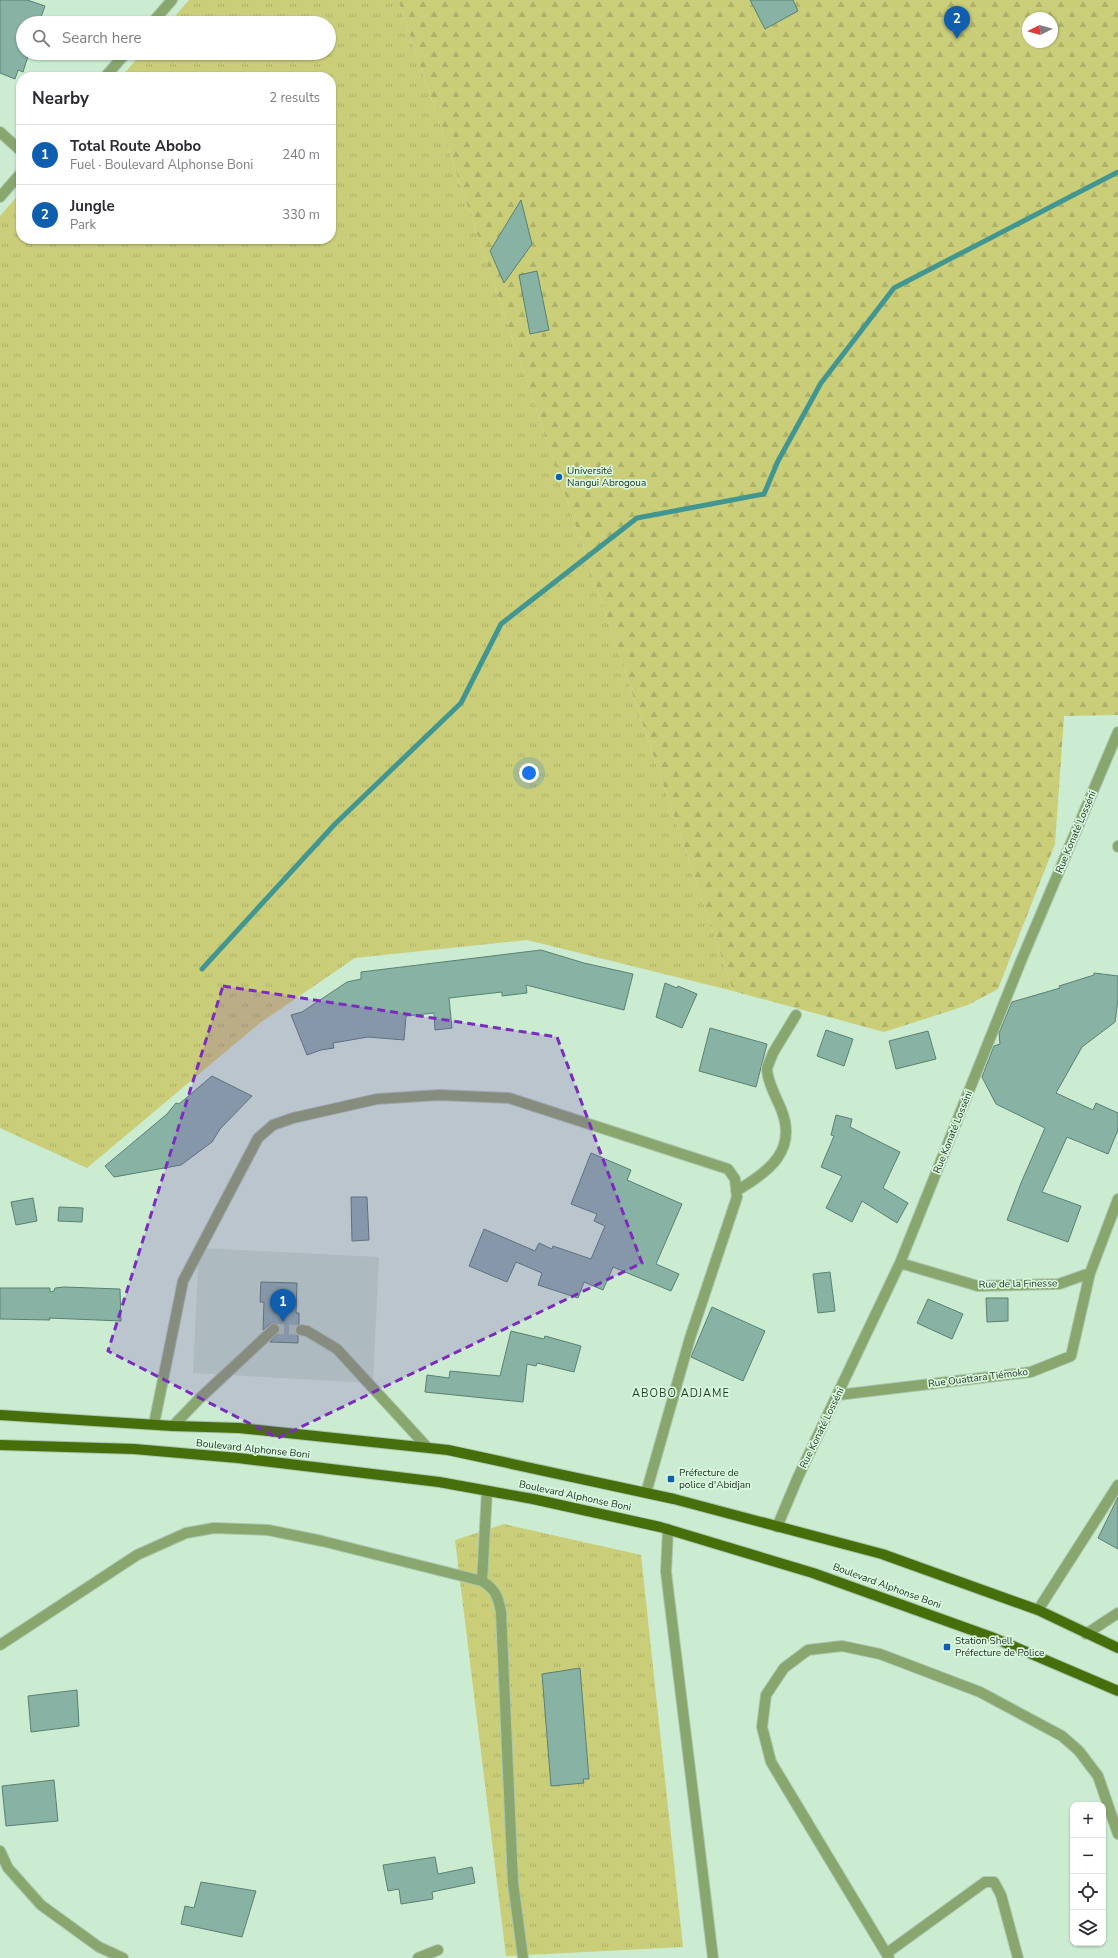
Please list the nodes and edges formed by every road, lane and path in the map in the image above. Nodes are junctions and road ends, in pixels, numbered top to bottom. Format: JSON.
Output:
{"nodes":[{"id":1,"x":172,"y":0,"type":"edge"},
{"id":2,"x":158,"y":16,"type":"edge"},
{"id":3,"x":120,"y":60,"type":"edge"},
{"id":4,"x":109,"y":72,"type":"edge"},
{"id":5,"x":0,"y":132,"type":"edge"},
{"id":6,"x":16,"y":146,"type":"edge"},
{"id":7,"x":16,"y":179,"type":"edge"},
{"id":8,"x":0,"y":197,"type":"edge"},
{"id":9,"x":1118,"y":732,"type":"edge"},
{"id":10,"x":796,"y":1015,"type":"dead end"},
{"id":11,"x":736,"y":1191,"type":"junction"},
{"id":12,"x":1118,"y":1199,"type":"edge"},
{"id":13,"x":900,"y":1263,"type":"junction"},
{"id":14,"x":1090,"y":1273,"type":"junction"},
{"id":15,"x":274,"y":1329,"type":"dead end"},
{"id":16,"x":301,"y":1330,"type":"tunnel mouth"},
{"id":17,"x":838,"y":1395,"type":"junction"},
{"id":18,"x":0,"y":1415,"type":"edge"},
{"id":19,"x":154,"y":1424,"type":"junction"},
{"id":20,"x":173,"y":1426,"type":"junction"},
{"id":21,"x":0,"y":1446,"type":"edge"},
{"id":22,"x":427,"y":1447,"type":"junction"},
{"id":23,"x":1118,"y":1485,"type":"edge"},
{"id":24,"x":487,"y":1491,"type":"junction"},
{"id":25,"x":646,"y":1493,"type":"junction"},
{"id":26,"x":777,"y":1527,"type":"junction"},
{"id":27,"x":668,"y":1529,"type":"junction"},
{"id":28,"x":482,"y":1581,"type":"junction"},
{"id":29,"x":1038,"y":1610,"type":"junction"},
{"id":30,"x":1118,"y":1613,"type":"edge"},
{"id":31,"x":1086,"y":1634,"type":"junction"},
{"id":32,"x":0,"y":1645,"type":"edge"},
{"id":33,"x":1118,"y":1648,"type":"edge"},
{"id":34,"x":1118,"y":1691,"type":"edge"},
{"id":35,"x":1118,"y":1834,"type":"edge"},
{"id":36,"x":0,"y":1851,"type":"edge"},
{"id":37,"x":438,"y":1950,"type":"dead end"},
{"id":38,"x":888,"y":1956,"type":"edge"},
{"id":39,"x":123,"y":1958,"type":"edge"},
{"id":40,"x":418,"y":1958,"type":"edge"},
{"id":41,"x":523,"y":1958,"type":"edge"},
{"id":42,"x":713,"y":1958,"type":"edge"},
{"id":43,"x":1018,"y":1958,"type":"edge"}],
"edges":[{"from":1,"to":2,"type":"street"},
{"from":3,"to":4,"type":"street"},
{"from":5,"to":6,"type":"street"},
{"from":7,"to":8,"type":"street"},
{"from":9,"to":13,"type":"street","name":"Rue Konaté Losséni"},
{"from":10,"to":11,"type":"street"},
{"from":11,"to":19,"type":"street"},
{"from":11,"to":25,"type":"street"},
{"from":12,"to":14,"type":"street","name":"Rue Ouattara Tiémoko"},
{"from":13,"to":14,"type":"street","name":"Rue de la Finesse"},
{"from":13,"to":17,"type":"street","name":"Rue Konaté Losséni"},
{"from":14,"to":17,"type":"street","name":"Rue Ouattara Tiémoko"},
{"from":15,"to":20,"type":"street"},
{"from":16,"to":22,"type":"street"},
{"from":17,"to":26,"type":"street","name":"Rue Konaté Losséni"},
{"from":18,"to":19,"type":"main road","name":"Boulevard Alphonse Boni"},
{"from":19,"to":20,"type":"main road","name":"Boulevard Alphonse Boni"},
{"from":20,"to":22,"type":"main road","name":"Boulevard Alphonse Boni"},
{"from":21,"to":24,"type":"main road","name":"Boulevard Alphonse Boni"},
{"from":22,"to":25,"type":"main road","name":"Boulevard Alphonse Boni"},
{"from":23,"to":29,"type":"street"},
{"from":24,"to":27,"type":"main road","name":"Boulevard Alphonse Boni"},
{"from":24,"to":28,"type":"street"},
{"from":25,"to":26,"type":"main road","name":"Boulevard Alphonse Boni"},
{"from":26,"to":29,"type":"main road","name":"Boulevard Alphonse Boni"},
{"from":27,"to":34,"type":"main road","name":"Boulevard Alphonse Boni"},
{"from":27,"to":42,"type":"street"},
{"from":28,"to":32,"type":"street"},
{"from":28,"to":41,"type":"street"},
{"from":29,"to":31,"type":"main road","name":"Boulevard Alphonse Boni"},
{"from":30,"to":31,"type":"street"},
{"from":31,"to":33,"type":"main road","name":"Boulevard Alphonse Boni"},
{"from":35,"to":38,"type":"street"},
{"from":36,"to":39,"type":"street"},
{"from":37,"to":40,"type":"street"},
{"from":38,"to":43,"type":"street"}]}
